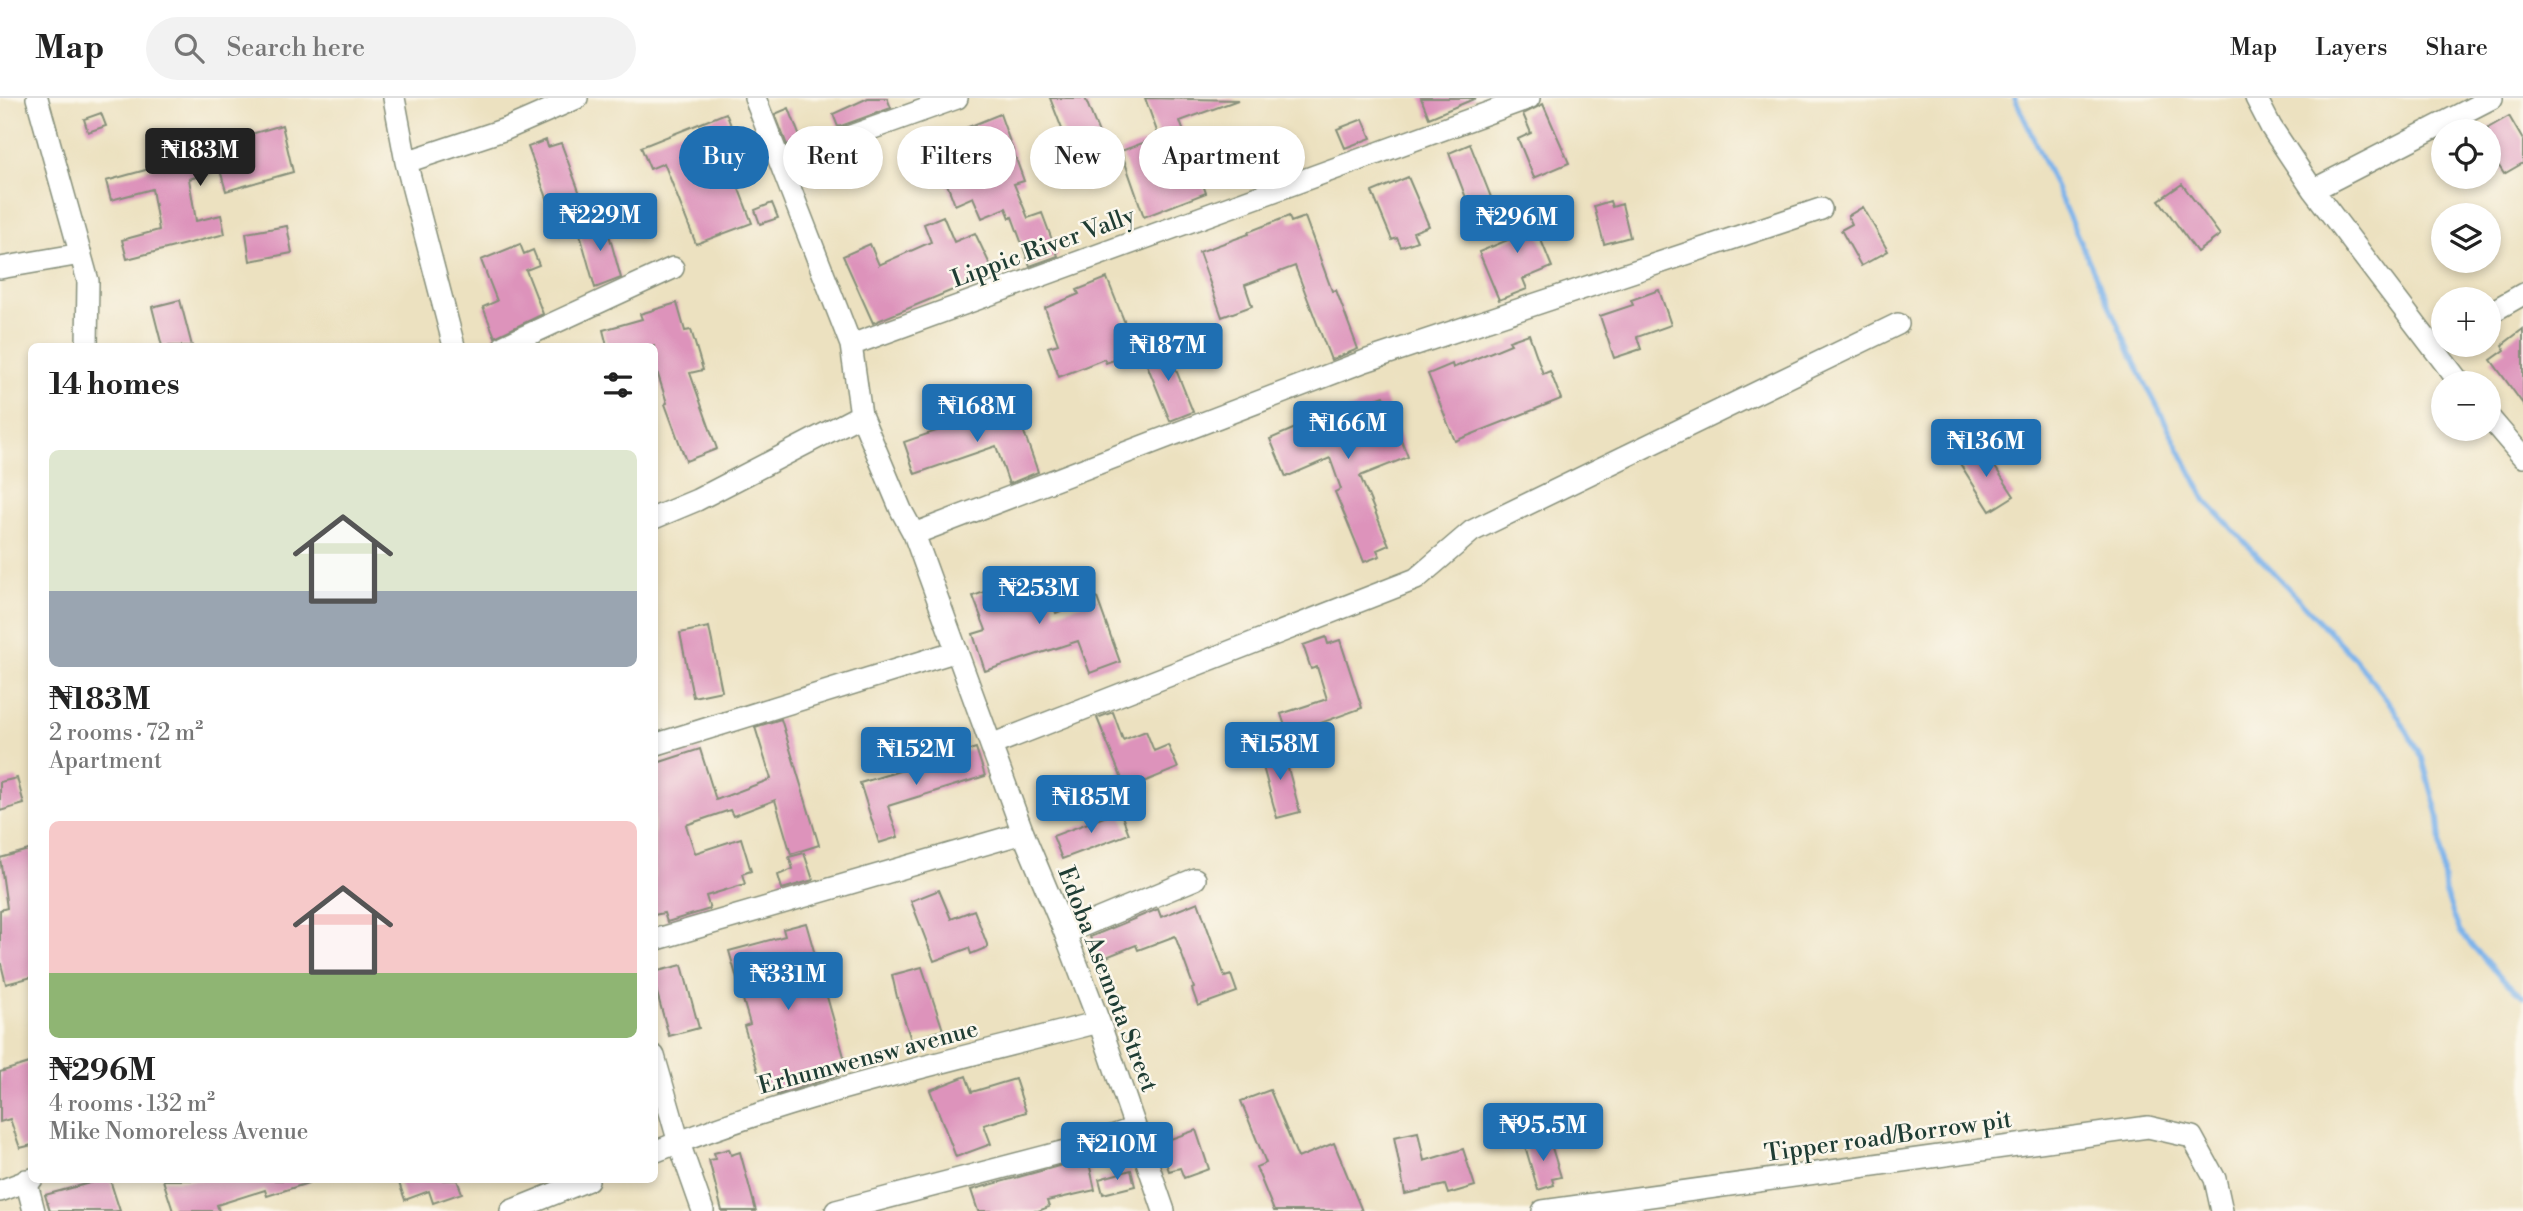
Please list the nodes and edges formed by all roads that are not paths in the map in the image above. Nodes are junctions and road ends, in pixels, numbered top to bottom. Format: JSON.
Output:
{"nodes":[{"id":1,"x":37,"y":98,"type":"edge"},
{"id":2,"x":394,"y":98,"type":"edge"},
{"id":3,"x":578,"y":98,"type":"edge"},
{"id":4,"x":755,"y":98,"type":"edge"},
{"id":5,"x":957,"y":98,"type":"edge"},
{"id":6,"x":1529,"y":98,"type":"edge"},
{"id":7,"x":2256,"y":98,"type":"edge"},
{"id":8,"x":2492,"y":98,"type":"edge"},
{"id":9,"x":781,"y":161,"type":"junction"},
{"id":10,"x":406,"y":162,"type":"junction"},
{"id":11,"x":2313,"y":190,"type":"junction"},
{"id":12,"x":1821,"y":209,"type":"dead end"},
{"id":13,"x":81,"y":254,"type":"junction"},
{"id":14,"x":0,"y":268,"type":"edge"},
{"id":15,"x":673,"y":268,"type":"dead end"},
{"id":16,"x":2523,"y":294,"type":"edge"},
{"id":17,"x":2501,"y":307,"type":"edge"},
{"id":18,"x":1898,"y":324,"type":"dead end"},
{"id":19,"x":2431,"y":336,"type":"edge"},
{"id":20,"x":87,"y":343,"type":"edge"},
{"id":21,"x":453,"y":343,"type":"edge"},
{"id":22,"x":510,"y":343,"type":"edge"},
{"id":23,"x":851,"y":345,"type":"junction"},
{"id":24,"x":861,"y":415,"type":"junction"},
{"id":25,"x":2501,"y":431,"type":"edge"},
{"id":26,"x":2523,"y":457,"type":"edge"},
{"id":27,"x":658,"y":516,"type":"edge"},
{"id":28,"x":914,"y":534,"type":"junction"},
{"id":29,"x":957,"y":651,"type":"junction"},
{"id":30,"x":658,"y":744,"type":"edge"},
{"id":31,"x":991,"y":745,"type":"junction"},
{"id":32,"x":1023,"y":833,"type":"junction"},
{"id":33,"x":1195,"y":879,"type":"dead end"},
{"id":34,"x":1065,"y":933,"type":"junction"},
{"id":35,"x":658,"y":939,"type":"edge"},
{"id":36,"x":1099,"y":1022,"type":"junction"},
{"id":37,"x":658,"y":1070,"type":"edge"},
{"id":38,"x":1135,"y":1128,"type":"junction"},
{"id":39,"x":679,"y":1143,"type":"junction"},
{"id":40,"x":658,"y":1151,"type":"edge"},
{"id":41,"x":28,"y":1179,"type":"edge"},
{"id":42,"x":30,"y":1183,"type":"edge"},
{"id":43,"x":581,"y":1183,"type":"edge"},
{"id":44,"x":0,"y":1191,"type":"edge"},
{"id":45,"x":34,"y":1211,"type":"edge"},
{"id":46,"x":511,"y":1211,"type":"edge"},
{"id":47,"x":703,"y":1211,"type":"edge"},
{"id":48,"x":836,"y":1211,"type":"edge"},
{"id":49,"x":1164,"y":1211,"type":"edge"},
{"id":50,"x":1543,"y":1211,"type":"edge"},
{"id":51,"x":2222,"y":1211,"type":"edge"}],
"edges":[{"from":1,"to":13,"type":"street"},
{"from":2,"to":10,"type":"street"},
{"from":3,"to":10,"type":"street"},
{"from":4,"to":9,"type":"street","name":"Edoba Asemota Street"},
{"from":5,"to":9,"type":"street"},
{"from":6,"to":23,"type":"street","name":"Lippic River Vally"},
{"from":7,"to":11,"type":"street"},
{"from":8,"to":11,"type":"street"},
{"from":9,"to":23,"type":"street","name":"Edoba Asemota Street"},
{"from":10,"to":21,"type":"street"},
{"from":11,"to":19,"type":"street"},
{"from":12,"to":28,"type":"street"},
{"from":13,"to":14,"type":"street"},
{"from":13,"to":20,"type":"street"},
{"from":15,"to":22,"type":"street"},
{"from":16,"to":17,"type":"street"},
{"from":18,"to":31,"type":"street"},
{"from":23,"to":24,"type":"street","name":"Edoba Asemota Street"},
{"from":24,"to":27,"type":"street"},
{"from":24,"to":28,"type":"street","name":"Edoba Asemota Street"},
{"from":25,"to":26,"type":"street"},
{"from":28,"to":29,"type":"street","name":"Edoba Asemota Street"},
{"from":29,"to":30,"type":"street"},
{"from":29,"to":31,"type":"street","name":"Edoba Asemota Street"},
{"from":31,"to":32,"type":"street","name":"Edoba Asemota Street"},
{"from":32,"to":34,"type":"street","name":"Edoba Asemota Street"},
{"from":32,"to":35,"type":"street"},
{"from":33,"to":34,"type":"street"},
{"from":34,"to":36,"type":"street","name":"Edoba Asemota Street"},
{"from":36,"to":38,"type":"street","name":"Edoba Asemota Street"},
{"from":36,"to":39,"type":"street","name":"Erhumwensw avenue"},
{"from":37,"to":39,"type":"street"},
{"from":38,"to":48,"type":"street"},
{"from":38,"to":49,"type":"street","name":"Edoba Asemota Street"},
{"from":39,"to":40,"type":"street","name":"Erhumwensw avenue"},
{"from":39,"to":47,"type":"street"},
{"from":41,"to":44,"type":"street"},
{"from":42,"to":45,"type":"street"},
{"from":43,"to":46,"type":"street"},
{"from":50,"to":51,"type":"street","name":"Tipper road/Borrow pit"}]}
